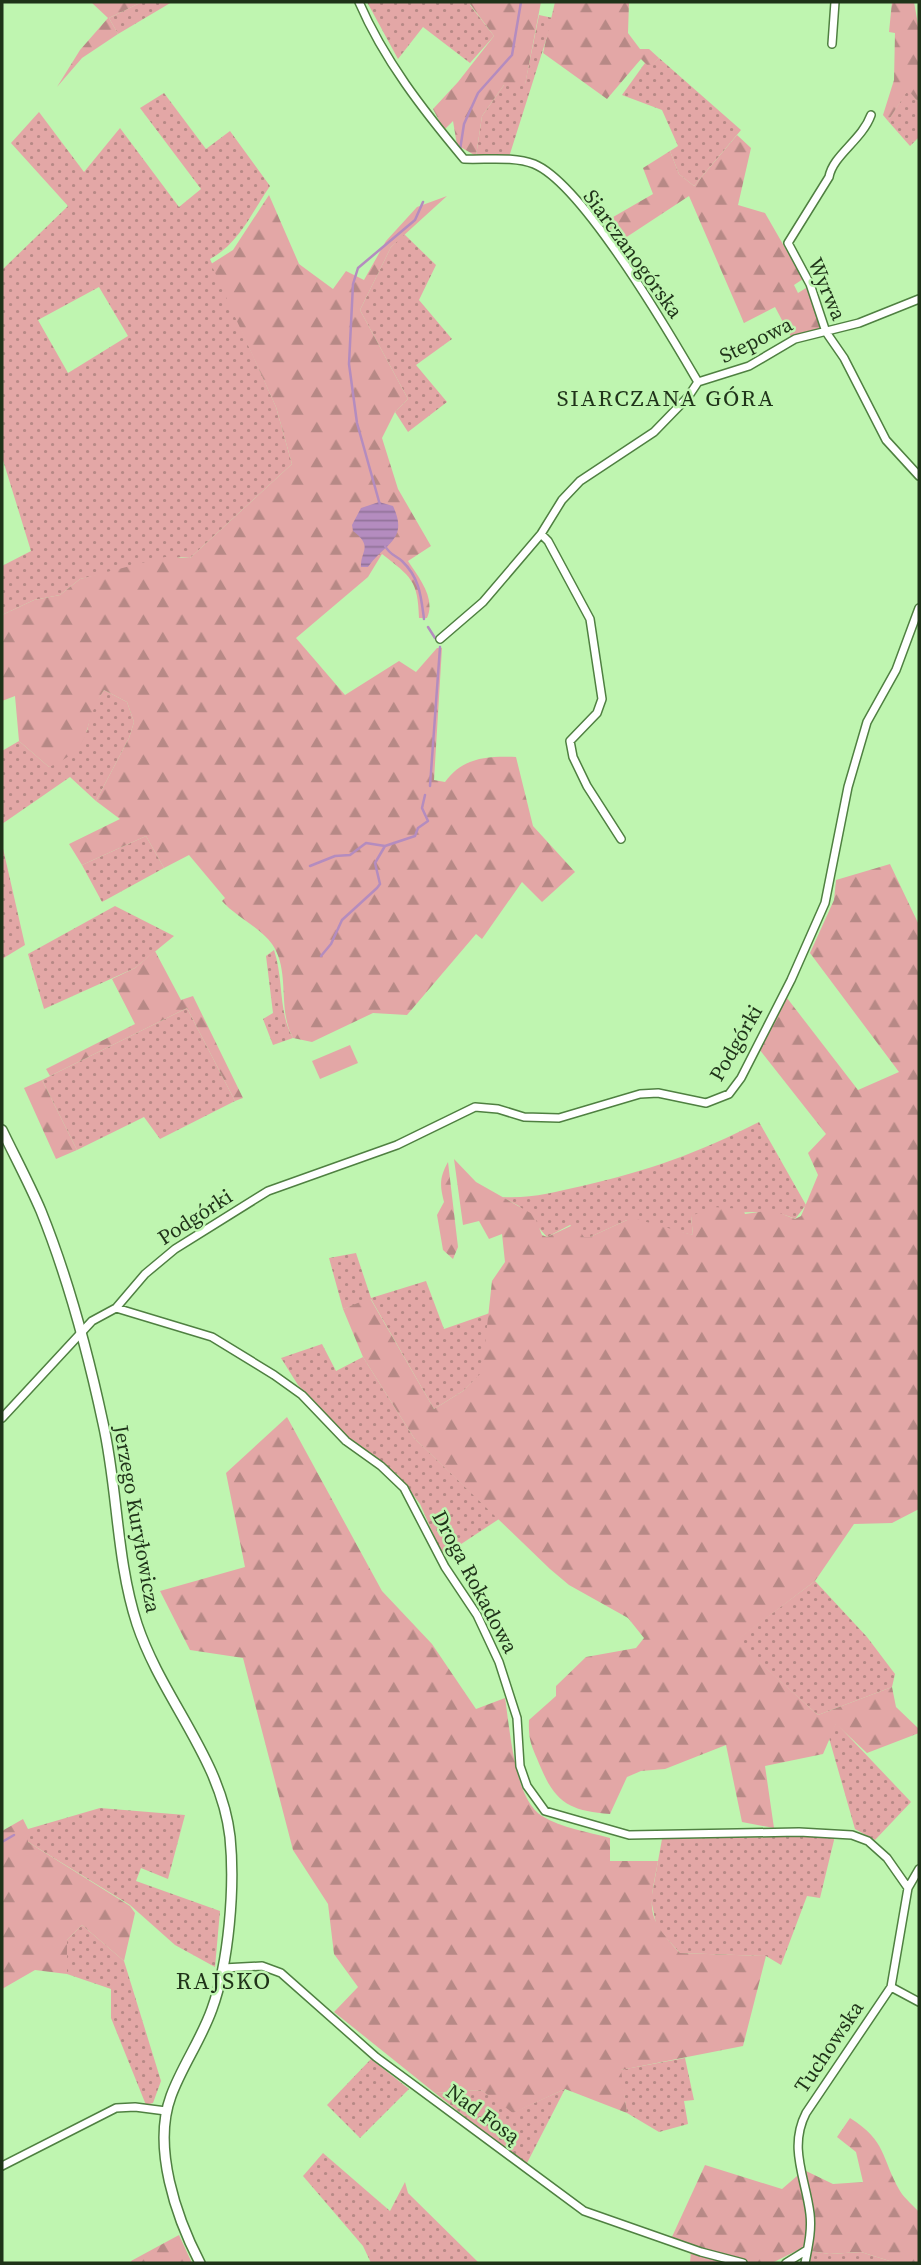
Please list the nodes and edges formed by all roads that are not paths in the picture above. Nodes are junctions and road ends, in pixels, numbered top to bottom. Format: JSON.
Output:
{"nodes":[{"id":1,"x":359,"y":2,"type":"edge"},
{"id":2,"x":835,"y":2,"type":"edge"},
{"id":3,"x":832,"y":44,"type":"dead end"},
{"id":4,"x":871,"y":115,"type":"dead end"},
{"id":5,"x":919,"y":299,"type":"edge"},
{"id":6,"x":826,"y":332,"type":"junction"},
{"id":7,"x":698,"y":382,"type":"junction"},
{"id":8,"x":919,"y":476,"type":"edge"},
{"id":9,"x":541,"y":534,"type":"junction"},
{"id":10,"x":919,"y":608,"type":"edge"},
{"id":11,"x":440,"y":639,"type":"dead end"},
{"id":12,"x":621,"y":839,"type":"dead end"},
{"id":13,"x":2,"y":1130,"type":"edge"},
{"id":14,"x":116,"y":1308,"type":"junction"},
{"id":15,"x":79,"y":1334,"type":"junction"},
{"id":16,"x":2,"y":1418,"type":"edge"},
{"id":17,"x":919,"y":1869,"type":"edge"},
{"id":18,"x":908,"y":1888,"type":"junction"},
{"id":19,"x":223,"y":1968,"type":"junction"},
{"id":20,"x":891,"y":1987,"type":"junction"},
{"id":21,"x":919,"y":2002,"type":"edge"},
{"id":22,"x":166,"y":2111,"type":"junction"},
{"id":23,"x":2,"y":2166,"type":"edge"},
{"id":24,"x":807,"y":2250,"type":"junction"},
{"id":25,"x":200,"y":2263,"type":"edge"},
{"id":26,"x":743,"y":2263,"type":"edge"},
{"id":27,"x":786,"y":2263,"type":"edge"},
{"id":28,"x":805,"y":2263,"type":"edge"}],
"edges":[{"from":1,"to":7,"type":"street","name":"Siarczanogórska"},
{"from":2,"to":3,"type":"street"},
{"from":4,"to":6,"type":"street","name":"Wyrwa"},
{"from":5,"to":6,"type":"street","name":"Stepowa"},
{"from":6,"to":7,"type":"street","name":"Stepowa"},
{"from":6,"to":8,"type":"street","name":"Wyrwa"},
{"from":7,"to":9,"type":"street"},
{"from":9,"to":11,"type":"street"},
{"from":9,"to":12,"type":"street"},
{"from":10,"to":14,"type":"street","name":"Podgórki"},
{"from":13,"to":15,"type":"street","name":"Jerzego Kuryłowicza"},
{"from":14,"to":15,"type":"street","name":"Podgórki"},
{"from":14,"to":18,"type":"street","name":"Droga Rokadowa"},
{"from":15,"to":16,"type":"street","name":"Podgórki"},
{"from":15,"to":19,"type":"street","name":"Jerzego Kuryłowicza"},
{"from":17,"to":18,"type":"street","name":"Tuchowska"},
{"from":18,"to":20,"type":"street","name":"Tuchowska"},
{"from":19,"to":22,"type":"street","name":"Jerzego Kuryłowicza"},
{"from":19,"to":26,"type":"street","name":"Nad Fosą"},
{"from":20,"to":21,"type":"street"},
{"from":20,"to":24,"type":"street","name":"Tuchowska"},
{"from":22,"to":23,"type":"street"},
{"from":22,"to":25,"type":"street","name":"Jerzego Kuryłowicza"},
{"from":24,"to":27,"type":"street"},
{"from":24,"to":28,"type":"street"}]}
